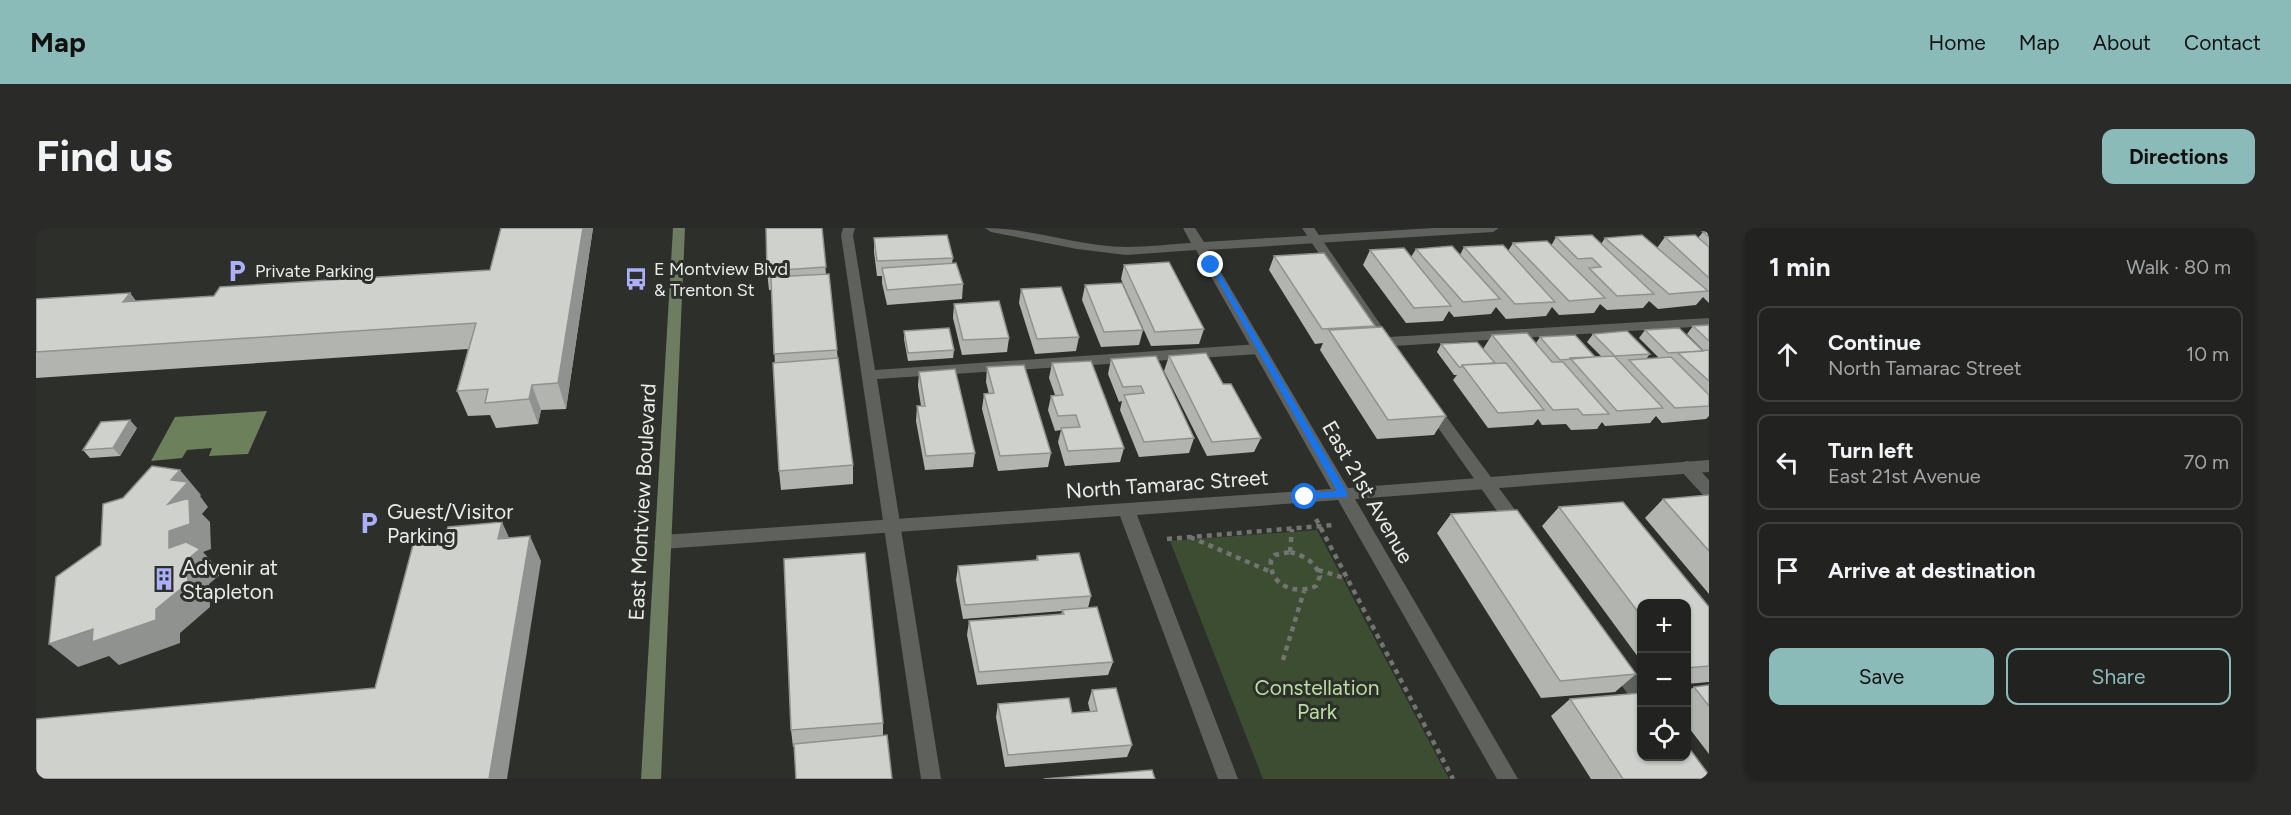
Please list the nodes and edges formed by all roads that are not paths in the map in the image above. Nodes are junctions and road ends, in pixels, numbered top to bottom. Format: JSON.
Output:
{"nodes":[{"id":1,"x":679,"y":228,"type":"edge"},
{"id":2,"x":849,"y":228,"type":"edge"},
{"id":3,"x":991,"y":228,"type":"edge"},
{"id":4,"x":1189,"y":228,"type":"edge"},
{"id":5,"x":1493,"y":228,"type":"edge"},
{"id":6,"x":1312,"y":233,"type":"edge"},
{"id":7,"x":1201,"y":247,"type":"junction"},
{"id":8,"x":1709,"y":321,"type":"edge"},
{"id":9,"x":1385,"y":342,"type":"junction"},
{"id":10,"x":1259,"y":349,"type":"junction"},
{"id":11,"x":1398,"y":361,"type":"edge"},
{"id":12,"x":867,"y":375,"type":"junction"},
{"id":13,"x":1419,"y":389,"type":"edge"},
{"id":14,"x":1709,"y":466,"type":"edge"},
{"id":15,"x":1687,"y":467,"type":"junction"},
{"id":16,"x":1486,"y":483,"type":"junction"},
{"id":17,"x":1709,"y":490,"type":"edge"},
{"id":18,"x":1343,"y":494,"type":"junction"},
{"id":19,"x":1126,"y":509,"type":"junction"},
{"id":20,"x":890,"y":526,"type":"junction"},
{"id":21,"x":1527,"y":539,"type":"edge"},
{"id":22,"x":663,"y":542,"type":"junction"},
{"id":23,"x":1608,"y":651,"type":"edge"},
{"id":24,"x":1637,"y":692,"type":"edge"},
{"id":25,"x":651,"y":779,"type":"edge"},
{"id":26,"x":930,"y":779,"type":"edge"},
{"id":27,"x":1228,"y":779,"type":"edge"},
{"id":28,"x":1508,"y":779,"type":"edge"}],
"edges":[{"from":1,"to":22,"type":"main road","name":"East Montview Boulevard"},
{"from":2,"to":12,"type":"street"},
{"from":3,"to":7,"type":"street"},
{"from":4,"to":7,"type":"street","name":"East 21st Avenue"},
{"from":5,"to":6,"type":"street"},
{"from":6,"to":7,"type":"street"},
{"from":6,"to":9,"type":"street"},
{"from":7,"to":10,"type":"street","name":"East 21st Avenue"},
{"from":8,"to":9,"type":"street"},
{"from":9,"to":11,"type":"street"},
{"from":10,"to":12,"type":"street"},
{"from":10,"to":18,"type":"street","name":"East 21st Avenue"},
{"from":12,"to":20,"type":"street"},
{"from":13,"to":16,"type":"street"},
{"from":14,"to":15,"type":"street","name":"North Tamarac Street"},
{"from":15,"to":16,"type":"street","name":"North Tamarac Street"},
{"from":15,"to":17,"type":"street"},
{"from":16,"to":18,"type":"street","name":"North Tamarac Street"},
{"from":16,"to":21,"type":"street"},
{"from":18,"to":19,"type":"street","name":"North Tamarac Street"},
{"from":18,"to":28,"type":"street","name":"East 21st Avenue"},
{"from":19,"to":20,"type":"street","name":"North Tamarac Street"},
{"from":19,"to":27,"type":"street"},
{"from":20,"to":22,"type":"street","name":"North Tamarac Street"},
{"from":20,"to":26,"type":"street"},
{"from":22,"to":25,"type":"main road","name":"East Montview Boulevard"},
{"from":23,"to":24,"type":"street"}]}
